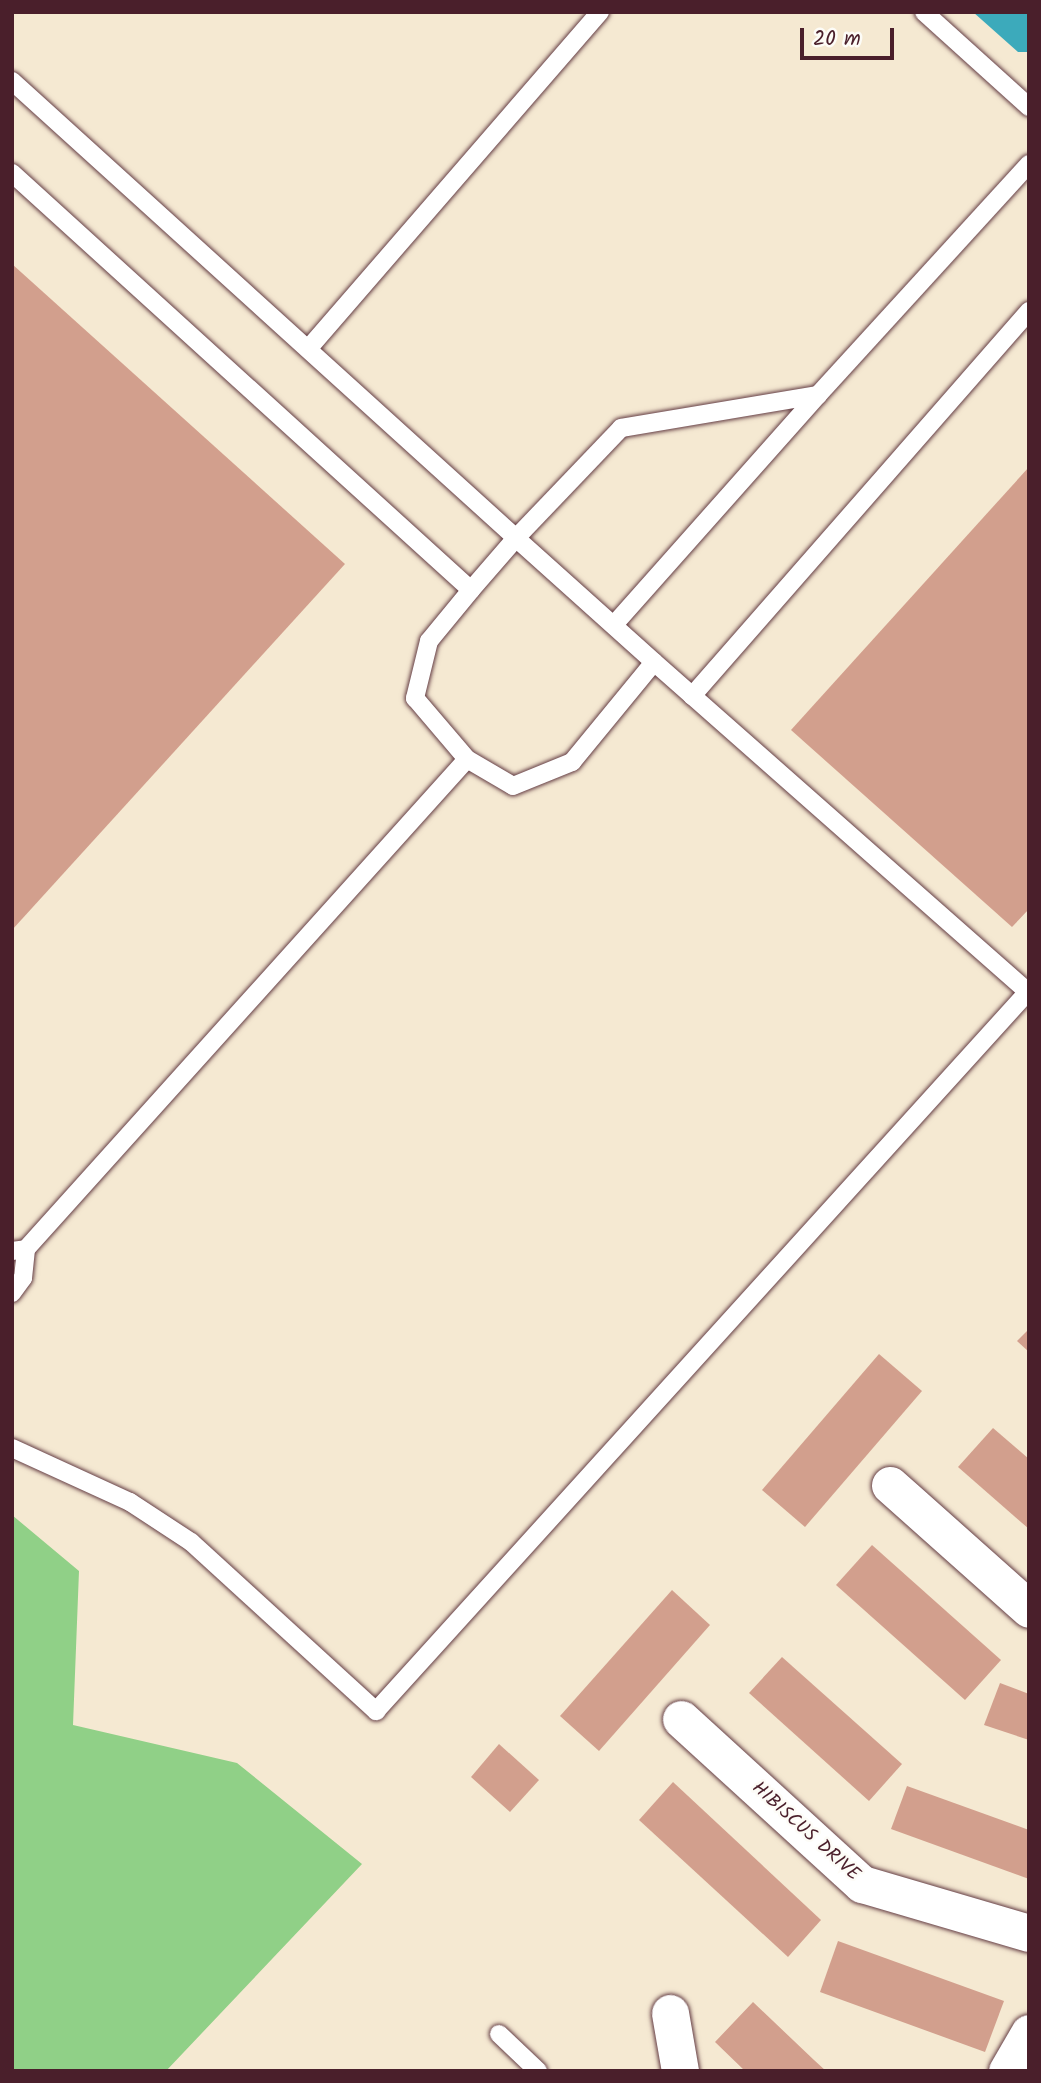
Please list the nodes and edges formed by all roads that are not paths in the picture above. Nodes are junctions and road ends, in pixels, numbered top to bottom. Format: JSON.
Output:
{"nodes":[{"id":1,"x":600,"y":12,"type":"edge"},
{"id":2,"x":924,"y":12,"type":"edge"},
{"id":3,"x":12,"y":81,"type":"edge"},
{"id":4,"x":1029,"y":107,"type":"edge"},
{"id":5,"x":1029,"y":164,"type":"edge"},
{"id":6,"x":12,"y":173,"type":"edge"},
{"id":7,"x":1029,"y":311,"type":"edge"},
{"id":8,"x":308,"y":349,"type":"junction"},
{"id":9,"x":818,"y":395,"type":"junction"},
{"id":10,"x":516,"y":538,"type":"junction"},
{"id":11,"x":471,"y":590,"type":"junction"},
{"id":12,"x":614,"y":625,"type":"junction"},
{"id":13,"x":654,"y":662,"type":"junction"},
{"id":14,"x":692,"y":696,"type":"junction"},
{"id":15,"x":467,"y":759,"type":"junction"},
{"id":16,"x":1027,"y":993,"type":"edge"},
{"id":17,"x":19,"y":1250,"type":"edge"},
{"id":18,"x":12,"y":1293,"type":"edge"},
{"id":19,"x":12,"y":1448,"type":"edge"},
{"id":20,"x":890,"y":1485,"type":"dead end"},
{"id":21,"x":1029,"y":1609,"type":"edge"},
{"id":22,"x":681,"y":1719,"type":"dead end"},
{"id":23,"x":1029,"y":1933,"type":"edge"},
{"id":24,"x":670,"y":2013,"type":"dead end"},
{"id":25,"x":1029,"y":2032,"type":"edge"},
{"id":26,"x":499,"y":2034,"type":"dead end"},
{"id":27,"x":538,"y":2071,"type":"edge"},
{"id":28,"x":680,"y":2071,"type":"edge"},
{"id":29,"x":1007,"y":2071,"type":"edge"}],
"edges":[{"from":1,"to":8,"type":"lane"},
{"from":2,"to":4,"type":"lane"},
{"from":3,"to":8,"type":"lane"},
{"from":5,"to":9,"type":"lane"},
{"from":6,"to":11,"type":"lane"},
{"from":7,"to":14,"type":"lane"},
{"from":8,"to":10,"type":"lane"},
{"from":9,"to":10,"type":"lane"},
{"from":9,"to":12,"type":"lane"},
{"from":10,"to":11,"type":"lane"},
{"from":10,"to":12,"type":"lane"},
{"from":11,"to":15,"type":"lane"},
{"from":12,"to":13,"type":"lane"},
{"from":13,"to":14,"type":"lane"},
{"from":13,"to":15,"type":"lane"},
{"from":14,"to":16,"type":"lane"},
{"from":15,"to":17,"type":"lane"},
{"from":16,"to":19,"type":"lane"},
{"from":17,"to":18,"type":"lane"},
{"from":20,"to":21,"type":"street"},
{"from":22,"to":23,"type":"street","name":"HIBISCUS DRIVE"},
{"from":24,"to":28,"type":"street"},
{"from":25,"to":29,"type":"street"},
{"from":26,"to":27,"type":"lane"}]}
